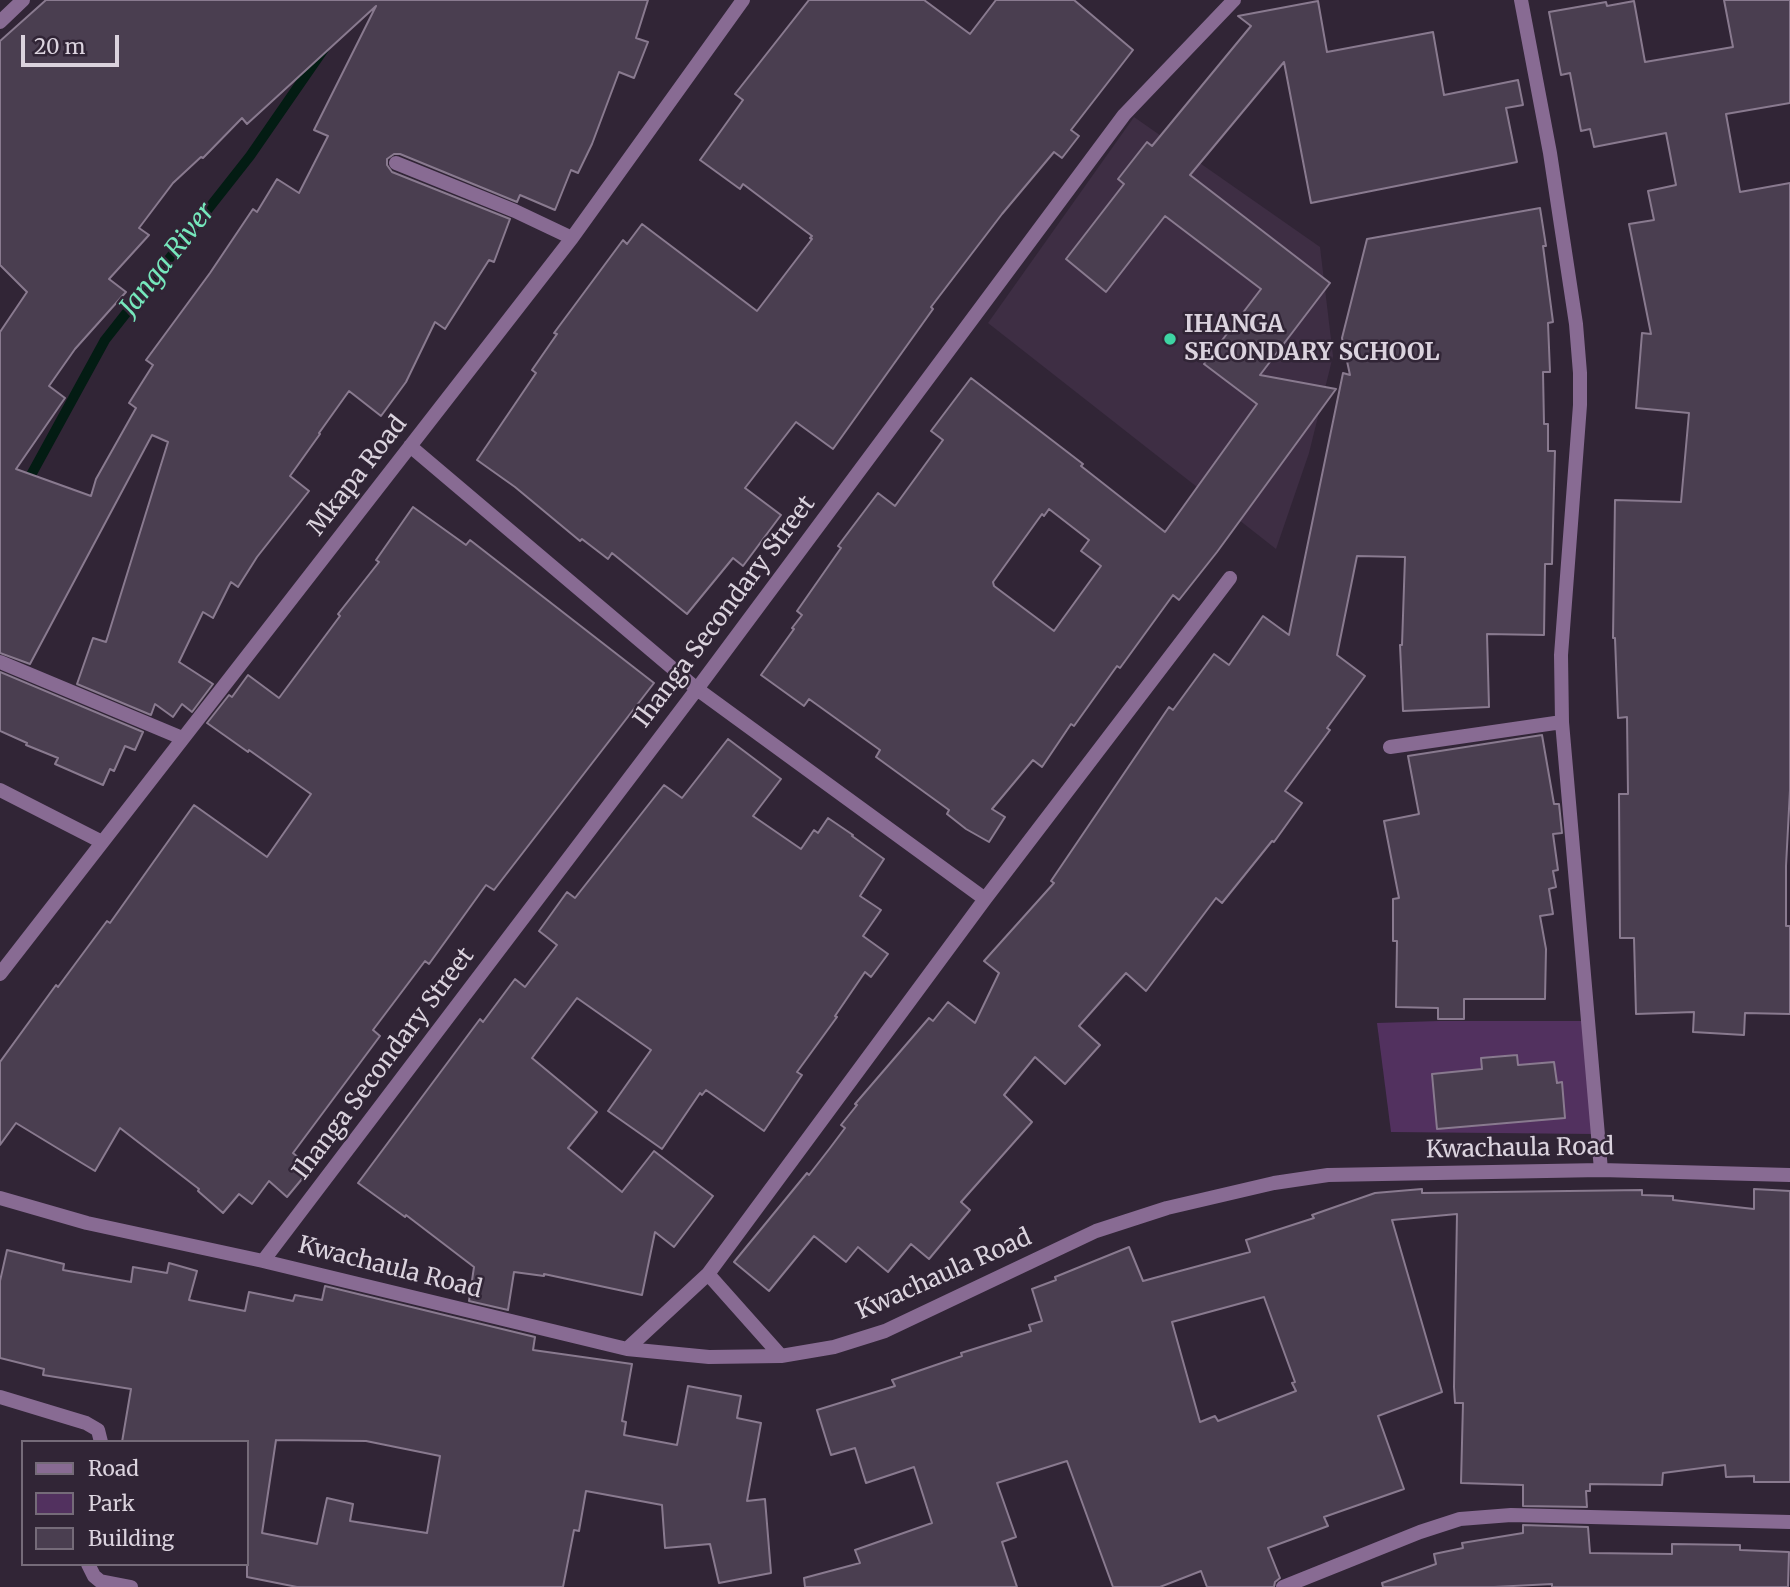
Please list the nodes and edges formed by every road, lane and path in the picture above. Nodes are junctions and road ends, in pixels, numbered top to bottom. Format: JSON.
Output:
{"nodes":[{"id":1,"x":23,"y":0,"type":"edge"},
{"id":2,"x":743,"y":0,"type":"edge"},
{"id":3,"x":1234,"y":0,"type":"edge"},
{"id":4,"x":1521,"y":0,"type":"edge"},
{"id":5,"x":0,"y":22,"type":"edge"},
{"id":6,"x":396,"y":163,"type":"dead end"},
{"id":7,"x":572,"y":238,"type":"junction"},
{"id":8,"x":410,"y":446,"type":"junction"},
{"id":9,"x":1230,"y":578,"type":"dead end"},
{"id":10,"x":0,"y":662,"type":"edge"},
{"id":11,"x":697,"y":689,"type":"junction"},
{"id":12,"x":1562,"y":722,"type":"junction"},
{"id":13,"x":182,"y":738,"type":"junction"},
{"id":14,"x":1390,"y":747,"type":"dead end"},
{"id":15,"x":0,"y":790,"type":"edge"},
{"id":16,"x":102,"y":842,"type":"junction"},
{"id":17,"x":985,"y":899,"type":"junction"},
{"id":18,"x":0,"y":974,"type":"edge"},
{"id":19,"x":1601,"y":1170,"type":"junction"},
{"id":20,"x":1790,"y":1175,"type":"edge"},
{"id":21,"x":0,"y":1198,"type":"edge"},
{"id":22,"x":263,"y":1261,"type":"junction"},
{"id":23,"x":708,"y":1274,"type":"junction"},
{"id":24,"x":627,"y":1349,"type":"junction"},
{"id":25,"x":781,"y":1356,"type":"junction"},
{"id":26,"x":0,"y":1397,"type":"edge"},
{"id":27,"x":100,"y":1440,"type":"edge"},
{"id":28,"x":1790,"y":1522,"type":"edge"},
{"id":29,"x":91,"y":1576,"type":"edge"},
{"id":30,"x":131,"y":1587,"type":"edge"},
{"id":31,"x":1283,"y":1587,"type":"edge"}],
"edges":[{"from":1,"to":5,"type":"street"},
{"from":2,"to":7,"type":"street","name":"Mkapa Road"},
{"from":3,"to":11,"type":"street","name":"Ihanga Secondary Street"},
{"from":4,"to":12,"type":"street"},
{"from":6,"to":7,"type":"street"},
{"from":7,"to":8,"type":"street","name":"Mkapa Road"},
{"from":8,"to":11,"type":"street"},
{"from":8,"to":13,"type":"street","name":"Mkapa Road"},
{"from":9,"to":17,"type":"street"},
{"from":10,"to":13,"type":"street"},
{"from":11,"to":17,"type":"street"},
{"from":11,"to":22,"type":"street","name":"Ihanga Secondary Street"},
{"from":12,"to":14,"type":"street"},
{"from":12,"to":19,"type":"street"},
{"from":13,"to":16,"type":"street","name":"Mkapa Road"},
{"from":15,"to":16,"type":"street"},
{"from":16,"to":18,"type":"street","name":"Mkapa Road"},
{"from":17,"to":23,"type":"street"},
{"from":19,"to":20,"type":"street","name":"Kwachaula Road"},
{"from":19,"to":25,"type":"street","name":"Kwachaula Road"},
{"from":21,"to":22,"type":"street","name":"Kwachaula Road"},
{"from":22,"to":24,"type":"street","name":"Kwachaula Road"},
{"from":23,"to":24,"type":"street"},
{"from":23,"to":25,"type":"street"},
{"from":24,"to":25,"type":"street","name":"Kwachaula Road"},
{"from":26,"to":27,"type":"street"},
{"from":28,"to":31,"type":"street"},
{"from":29,"to":30,"type":"street"}]}
